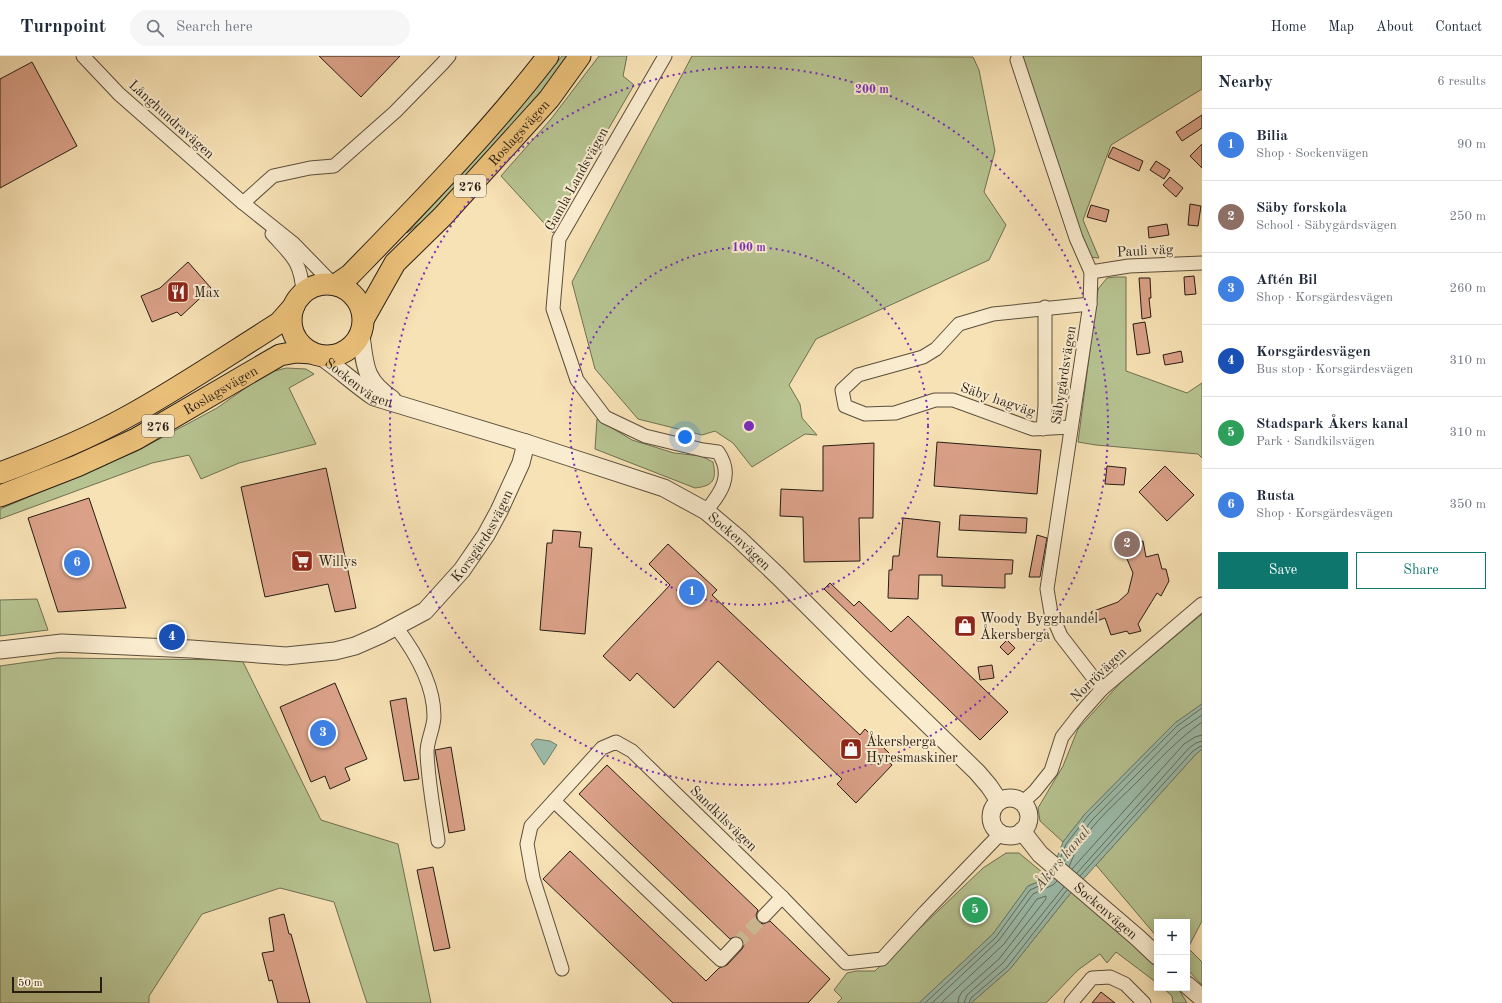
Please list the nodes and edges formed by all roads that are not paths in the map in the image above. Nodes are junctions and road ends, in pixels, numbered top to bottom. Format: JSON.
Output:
{"nodes":[{"id":1,"x":82,"y":56,"type":"edge"},
{"id":2,"x":449,"y":56,"type":"edge"},
{"id":3,"x":548,"y":56,"type":"edge"},
{"id":4,"x":580,"y":56,"type":"edge"},
{"id":5,"x":665,"y":56,"type":"edge"},
{"id":6,"x":1017,"y":60,"type":"dead end"},
{"id":7,"x":243,"y":203,"type":"junction"},
{"id":8,"x":1202,"y":264,"type":"edge"},
{"id":9,"x":1091,"y":272,"type":"junction"},
{"id":10,"x":335,"y":284,"type":"junction"},
{"id":11,"x":298,"y":300,"type":"junction"},
{"id":12,"x":1090,"y":304,"type":"junction"},
{"id":13,"x":1045,"y":308,"type":"junction"},
{"id":14,"x":362,"y":326,"type":"junction"},
{"id":15,"x":315,"y":354,"type":"junction"},
{"id":16,"x":402,"y":406,"type":"junction"},
{"id":17,"x":1071,"y":427,"type":"junction"},
{"id":18,"x":1042,"y":428,"type":"junction"},
{"id":19,"x":526,"y":443,"type":"junction"},
{"id":20,"x":0,"y":473,"type":"edge"},
{"id":21,"x":0,"y":496,"type":"edge"},
{"id":22,"x":706,"y":511,"type":"junction"},
{"id":23,"x":1202,"y":604,"type":"edge"},
{"id":24,"x":396,"y":627,"type":"junction"},
{"id":25,"x":0,"y":650,"type":"edge"},
{"id":26,"x":1102,"y":689,"type":"junction"},
{"id":27,"x":554,"y":801,"type":"junction"},
{"id":28,"x":999,"y":801,"type":"junction"},
{"id":29,"x":1023,"y":802,"type":"junction"},
{"id":30,"x":1022,"y":831,"type":"junction"},
{"id":31,"x":1000,"y":833,"type":"junction"},
{"id":32,"x":438,"y":841,"type":"dead end"},
{"id":33,"x":782,"y":897,"type":"junction"},
{"id":34,"x":764,"y":916,"type":"tunnel mouth"},
{"id":35,"x":736,"y":944,"type":"tunnel mouth"},
{"id":36,"x":1156,"y":955,"type":"edge"},
{"id":37,"x":562,"y":969,"type":"dead end"},
{"id":38,"x":1071,"y":1003,"type":"edge"},
{"id":39,"x":1144,"y":1003,"type":"edge"}],
"edges":[{"from":1,"to":7,"type":"street","name":"Långhundravägen"},
{"from":2,"to":7,"type":"street"},
{"from":3,"to":10,"type":"main road","name":"Roslagsvägen","number":"276"},
{"from":4,"to":14,"type":"main road","name":"Roslagsvägen","number":"276"},
{"from":5,"to":22,"type":"street","name":"Gamla Landsvägen"},
{"from":6,"to":9,"type":"street","name":"Säbygårdsvägen"},
{"from":7,"to":10,"type":"street","name":"Långhundravägen"},
{"from":7,"to":11,"type":"street","name":"Långhundravägen"},
{"from":8,"to":9,"type":"street","name":"Pauli väg"},
{"from":9,"to":12,"type":"street","name":"Säbygårdsvägen"},
{"from":10,"to":11,"type":"main road"},
{"from":10,"to":14,"type":"main road"},
{"from":11,"to":15,"type":"main road"},
{"from":11,"to":20,"type":"main road","name":"Roslagsvägen","number":"276"},
{"from":12,"to":13,"type":"street","name":"Säby hagväg"},
{"from":12,"to":17,"type":"street","name":"Säbygårdsvägen"},
{"from":13,"to":18,"type":"street"},
{"from":13,"to":18,"type":"street","name":"Säby hagväg"},
{"from":14,"to":15,"type":"main road"},
{"from":14,"to":16,"type":"street","name":"Sockenvägen"},
{"from":15,"to":16,"type":"street","name":"Sockenvägen"},
{"from":15,"to":21,"type":"main road","name":"Roslagsvägen","number":"276"},
{"from":16,"to":19,"type":"street","name":"Sockenvägen"},
{"from":17,"to":18,"type":"street","name":"Säby hagväg"},
{"from":17,"to":26,"type":"street","name":"Säbygårdsvägen"},
{"from":19,"to":22,"type":"street","name":"Sockenvägen"},
{"from":19,"to":24,"type":"street","name":"Korsgärdesvägen"},
{"from":22,"to":28,"type":"street","name":"Sockenvägen"},
{"from":23,"to":26,"type":"street","name":"Norrövägen"},
{"from":24,"to":25,"type":"street","name":"Korsgärdesvägen"},
{"from":24,"to":32,"type":"street"},
{"from":26,"to":29,"type":"street","name":"Norrövägen"},
{"from":27,"to":33,"type":"street","name":"Sandkilsvägen"},
{"from":27,"to":35,"type":"street"},
{"from":27,"to":37,"type":"street","name":"Sandkilsvägen"},
{"from":28,"to":29,"type":"street"},
{"from":28,"to":31,"type":"street"},
{"from":29,"to":30,"type":"street"},
{"from":30,"to":31,"type":"street"},
{"from":30,"to":36,"type":"street","name":"Sockenvägen"},
{"from":31,"to":33,"type":"street","name":"Sandkilsvägen"},
{"from":33,"to":34,"type":"street"},
{"from":38,"to":39,"type":"street"}]}
